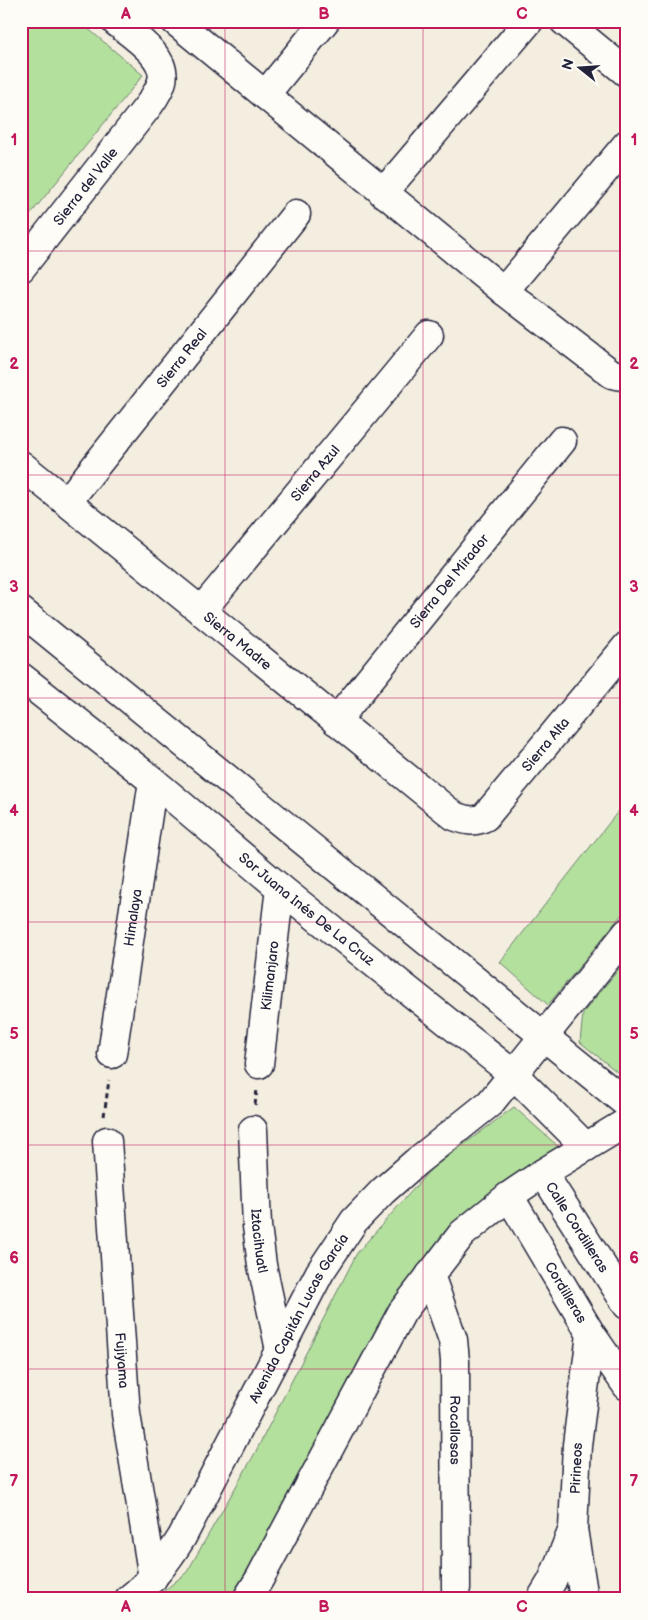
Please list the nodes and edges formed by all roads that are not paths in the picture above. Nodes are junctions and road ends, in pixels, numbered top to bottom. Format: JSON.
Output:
{"nodes":[{"id":1,"x":116,"y":21,"type":"edge"},
{"id":2,"x":175,"y":21,"type":"edge"},
{"id":3,"x":326,"y":21,"type":"edge"},
{"id":4,"x":529,"y":21,"type":"edge"},
{"id":5,"x":564,"y":21,"type":"edge"},
{"id":6,"x":627,"y":73,"type":"edge"},
{"id":7,"x":265,"y":95,"type":"junction"},
{"id":8,"x":627,"y":144,"type":"edge"},
{"id":9,"x":383,"y":192,"type":"junction"},
{"id":10,"x":296,"y":214,"type":"dead end"},
{"id":11,"x":21,"y":268,"type":"edge"},
{"id":12,"x":504,"y":291,"type":"junction"},
{"id":13,"x":429,"y":335,"type":"dead end"},
{"id":14,"x":627,"y":377,"type":"edge"},
{"id":15,"x":562,"y":441,"type":"dead end"},
{"id":16,"x":21,"y":465,"type":"edge"},
{"id":17,"x":67,"y":502,"type":"junction"},
{"id":18,"x":21,"y":610,"type":"edge"},
{"id":19,"x":201,"y":611,"type":"junction"},
{"id":20,"x":627,"y":646,"type":"edge"},
{"id":21,"x":21,"y":677,"type":"edge"},
{"id":22,"x":336,"y":721,"type":"junction"},
{"id":23,"x":153,"y":781,"type":"junction"},
{"id":24,"x":454,"y":816,"type":"joint"},
{"id":25,"x":280,"y":888,"type":"junction"},
{"id":26,"x":627,"y":934,"type":"edge"},
{"id":27,"x":545,"y":1037,"type":"junction"},
{"id":28,"x":112,"y":1054,"type":"road end"},
{"id":29,"x":259,"y":1064,"type":"road end"},
{"id":30,"x":514,"y":1074,"type":"junction"},
{"id":31,"x":627,"y":1104,"type":"edge"},
{"id":32,"x":627,"y":1122,"type":"edge"},
{"id":33,"x":253,"y":1130,"type":"road end"},
{"id":34,"x":107,"y":1141,"type":"road end"},
{"id":35,"x":586,"y":1147,"type":"junction"},
{"id":36,"x":543,"y":1173,"type":"junction"},
{"id":37,"x":509,"y":1196,"type":"junction"},
{"id":38,"x":430,"y":1275,"type":"junction"},
{"id":39,"x":627,"y":1305,"type":"edge"},
{"id":40,"x":591,"y":1334,"type":"junction"},
{"id":41,"x":280,"y":1350,"type":"junction"},
{"id":42,"x":627,"y":1386,"type":"edge"},
{"id":43,"x":573,"y":1529,"type":"junction"},
{"id":44,"x":153,"y":1578,"type":"junction"},
{"id":45,"x":456,"y":1588,"type":"dead end"},
{"id":46,"x":129,"y":1599,"type":"edge"},
{"id":47,"x":246,"y":1599,"type":"edge"},
{"id":48,"x":541,"y":1599,"type":"edge"},
{"id":49,"x":584,"y":1599,"type":"edge"}],
"edges":[{"from":1,"to":11,"type":"street","name":"Sierra del Valle"},
{"from":2,"to":7,"type":"street"},
{"from":3,"to":7,"type":"street"},
{"from":4,"to":9,"type":"street"},
{"from":5,"to":6,"type":"street"},
{"from":7,"to":9,"type":"street"},
{"from":8,"to":12,"type":"street"},
{"from":9,"to":12,"type":"street"},
{"from":10,"to":17,"type":"street","name":"Sierra Real"},
{"from":12,"to":14,"type":"street"},
{"from":13,"to":19,"type":"street","name":"Sierra Azul"},
{"from":15,"to":22,"type":"street","name":"Sierra Del Mirador"},
{"from":16,"to":17,"type":"street","name":"Sierra Madre"},
{"from":17,"to":19,"type":"street","name":"Sierra Madre"},
{"from":18,"to":27,"type":"street"},
{"from":19,"to":22,"type":"street","name":"Sierra Madre"},
{"from":20,"to":24,"type":"street","name":"Sierra Alta"},
{"from":21,"to":23,"type":"street","name":"Sor Juana Inés De La Cruz"},
{"from":22,"to":24,"type":"street","name":"Sierra Madre"},
{"from":23,"to":25,"type":"street","name":"Sor Juana Inés De La Cruz"},
{"from":23,"to":28,"type":"street","name":"Himalaya"},
{"from":25,"to":29,"type":"street","name":"Kilimanjaro"},
{"from":25,"to":30,"type":"street","name":"Sor Juana Inés De La Cruz"},
{"from":26,"to":27,"type":"street","name":"Avenida Capitán Lucas García"},
{"from":27,"to":30,"type":"street","name":"Avenida Capitán Lucas García"},
{"from":27,"to":31,"type":"street"},
{"from":30,"to":35,"type":"street","name":"Sor Juana Inés De La Cruz"},
{"from":30,"to":41,"type":"street","name":"Avenida Capitán Lucas García"},
{"from":32,"to":35,"type":"street"},
{"from":33,"to":41,"type":"street","name":"Iztacihuatl"},
{"from":34,"to":44,"type":"street","name":"Fujiyama"},
{"from":35,"to":36,"type":"street"},
{"from":36,"to":37,"type":"street"},
{"from":36,"to":39,"type":"street","name":"Calle Cordilleras"},
{"from":37,"to":38,"type":"street"},
{"from":37,"to":40,"type":"street","name":"Cordilleras"},
{"from":38,"to":45,"type":"street","name":"Rocallosas"},
{"from":38,"to":47,"type":"street"},
{"from":40,"to":42,"type":"street","name":"Cordilleras"},
{"from":40,"to":43,"type":"street","name":"Pirineos"},
{"from":41,"to":44,"type":"street","name":"Avenida Capitán Lucas García"},
{"from":43,"to":48,"type":"street","name":"Pirineos"},
{"from":43,"to":49,"type":"street"},
{"from":44,"to":46,"type":"street","name":"Avenida Capitán Lucas García"}]}
